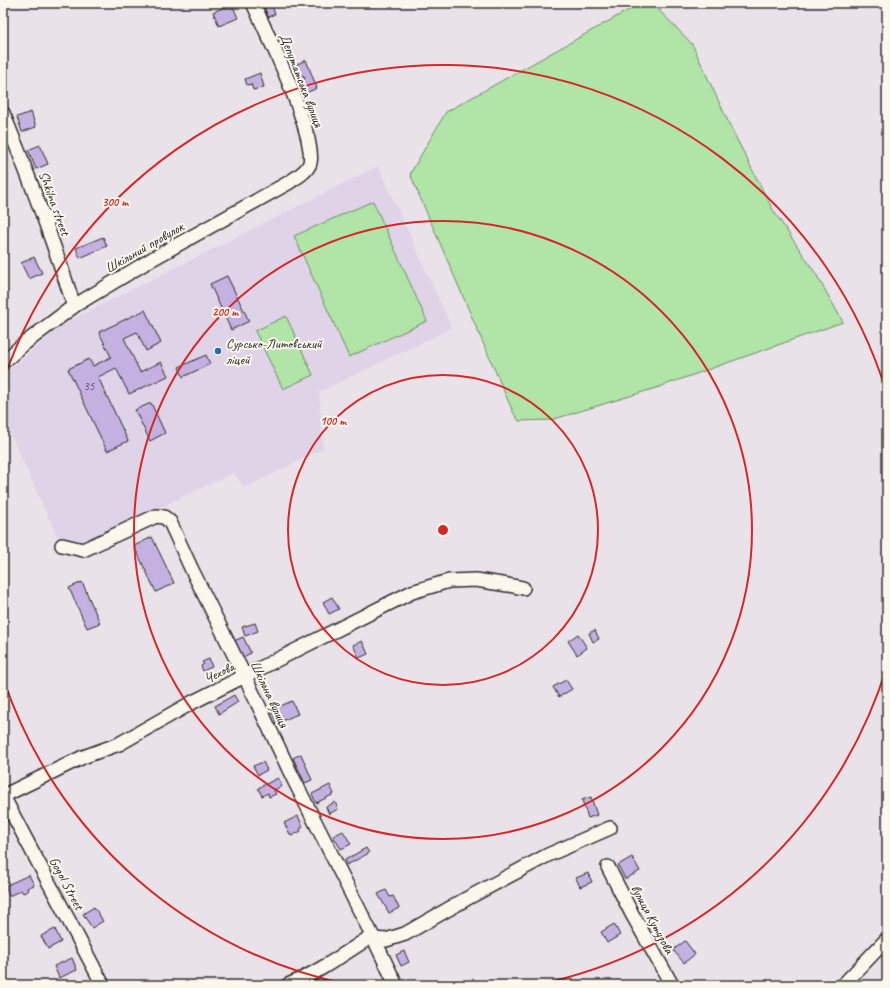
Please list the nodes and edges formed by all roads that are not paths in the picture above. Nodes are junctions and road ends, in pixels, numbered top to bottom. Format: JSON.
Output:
{"nodes":[{"id":1,"x":253,"y":3,"type":"edge"},
{"id":2,"x":3,"y":113,"type":"edge"},
{"id":3,"x":307,"y":170,"type":"joint"},
{"id":4,"x":74,"y":306,"type":"junction"},
{"id":5,"x":3,"y":362,"type":"edge"},
{"id":6,"x":62,"y":545,"type":"dead end"},
{"id":7,"x":523,"y":588,"type":"dead end"},
{"id":8,"x":245,"y":677,"type":"junction"},
{"id":9,"x":3,"y":796,"type":"edge"},
{"id":10,"x":610,"y":828,"type":"dead end"},
{"id":11,"x":608,"y":867,"type":"dead end"},
{"id":12,"x":373,"y":938,"type":"junction"},
{"id":13,"x":887,"y":939,"type":"edge"},
{"id":14,"x":103,"y":985,"type":"edge"},
{"id":15,"x":288,"y":985,"type":"edge"},
{"id":16,"x":396,"y":985,"type":"edge"},
{"id":17,"x":672,"y":985,"type":"edge"},
{"id":18,"x":843,"y":985,"type":"edge"}],
"edges":[{"from":1,"to":3,"type":"street","name":"Депутатська вулиця"},
{"from":2,"to":4,"type":"street","name":"Shkilna street"},
{"from":3,"to":4,"type":"street","name":"Шкільний провулок"},
{"from":4,"to":5,"type":"street","name":"Шкільний провулок"},
{"from":6,"to":8,"type":"street","name":"Шкільна вулиця"},
{"from":7,"to":8,"type":"street","name":"Чехова"},
{"from":8,"to":9,"type":"street","name":"Чехова"},
{"from":8,"to":12,"type":"street","name":"Шкільна вулиця"},
{"from":9,"to":14,"type":"street","name":"Gogol Street"},
{"from":10,"to":12,"type":"street"},
{"from":11,"to":17,"type":"street","name":"вулиця Кутузова"},
{"from":12,"to":15,"type":"street"},
{"from":12,"to":16,"type":"street","name":"Шкільна вулиця"},
{"from":13,"to":18,"type":"street"}]}
